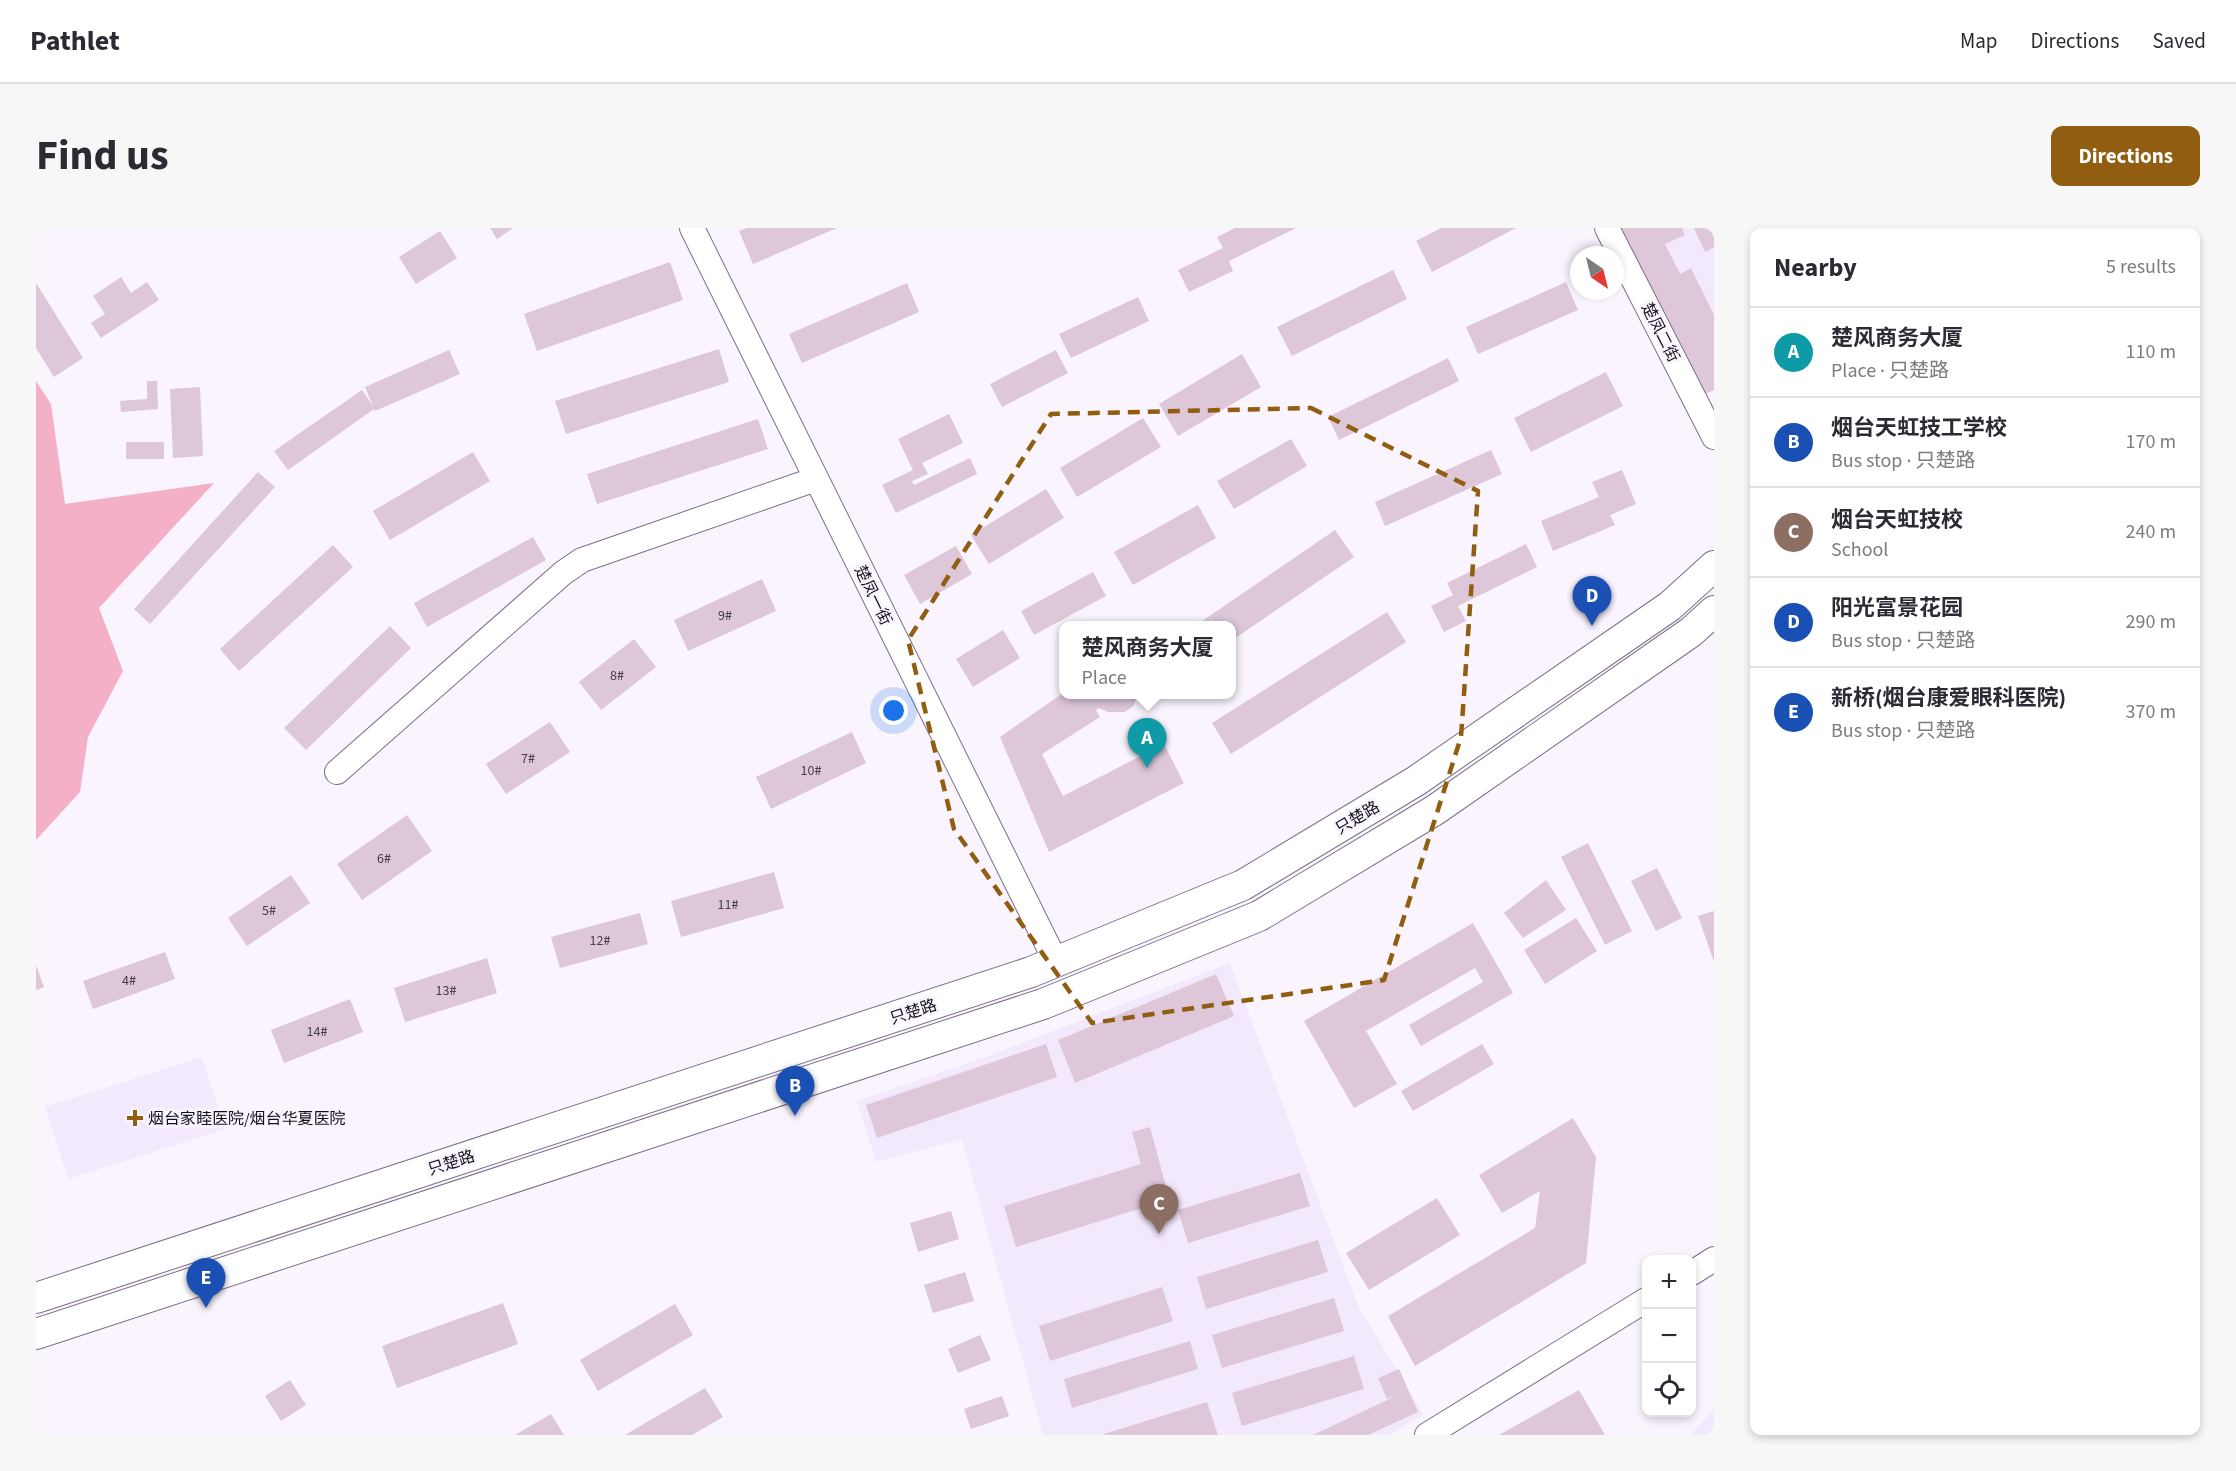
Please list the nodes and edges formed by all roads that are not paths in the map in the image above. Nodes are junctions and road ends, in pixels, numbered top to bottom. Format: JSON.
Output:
{"nodes":[{"id":1,"x":692,"y":228,"type":"edge"},
{"id":2,"x":1607,"y":228,"type":"edge"},
{"id":3,"x":1714,"y":437,"type":"edge"},
{"id":4,"x":816,"y":479,"type":"junction"},
{"id":5,"x":1714,"y":566,"type":"edge"},
{"id":6,"x":1714,"y":612,"type":"edge"},
{"id":7,"x":338,"y":772,"type":"dead end"},
{"id":8,"x":1056,"y":962,"type":"junction"},
{"id":9,"x":1714,"y":1259,"type":"edge"},
{"id":10,"x":1696,"y":1270,"type":"edge"},
{"id":11,"x":36,"y":1298,"type":"edge"},
{"id":12,"x":1642,"y":1303,"type":"edge"},
{"id":13,"x":36,"y":1334,"type":"edge"},
{"id":14,"x":1427,"y":1435,"type":"edge"}],
"edges":[{"from":1,"to":4,"type":"street","name":"楚凤一街"},
{"from":2,"to":3,"type":"street","name":"楚凤二街"},
{"from":4,"to":7,"type":"street"},
{"from":4,"to":8,"type":"street","name":"楚凤一街"},
{"from":5,"to":8,"type":"main road","name":"只楚路"},
{"from":6,"to":13,"type":"main road","name":"只楚路"},
{"from":8,"to":11,"type":"main road","name":"只楚路"},
{"from":9,"to":10,"type":"street"},
{"from":12,"to":14,"type":"street"}]}
